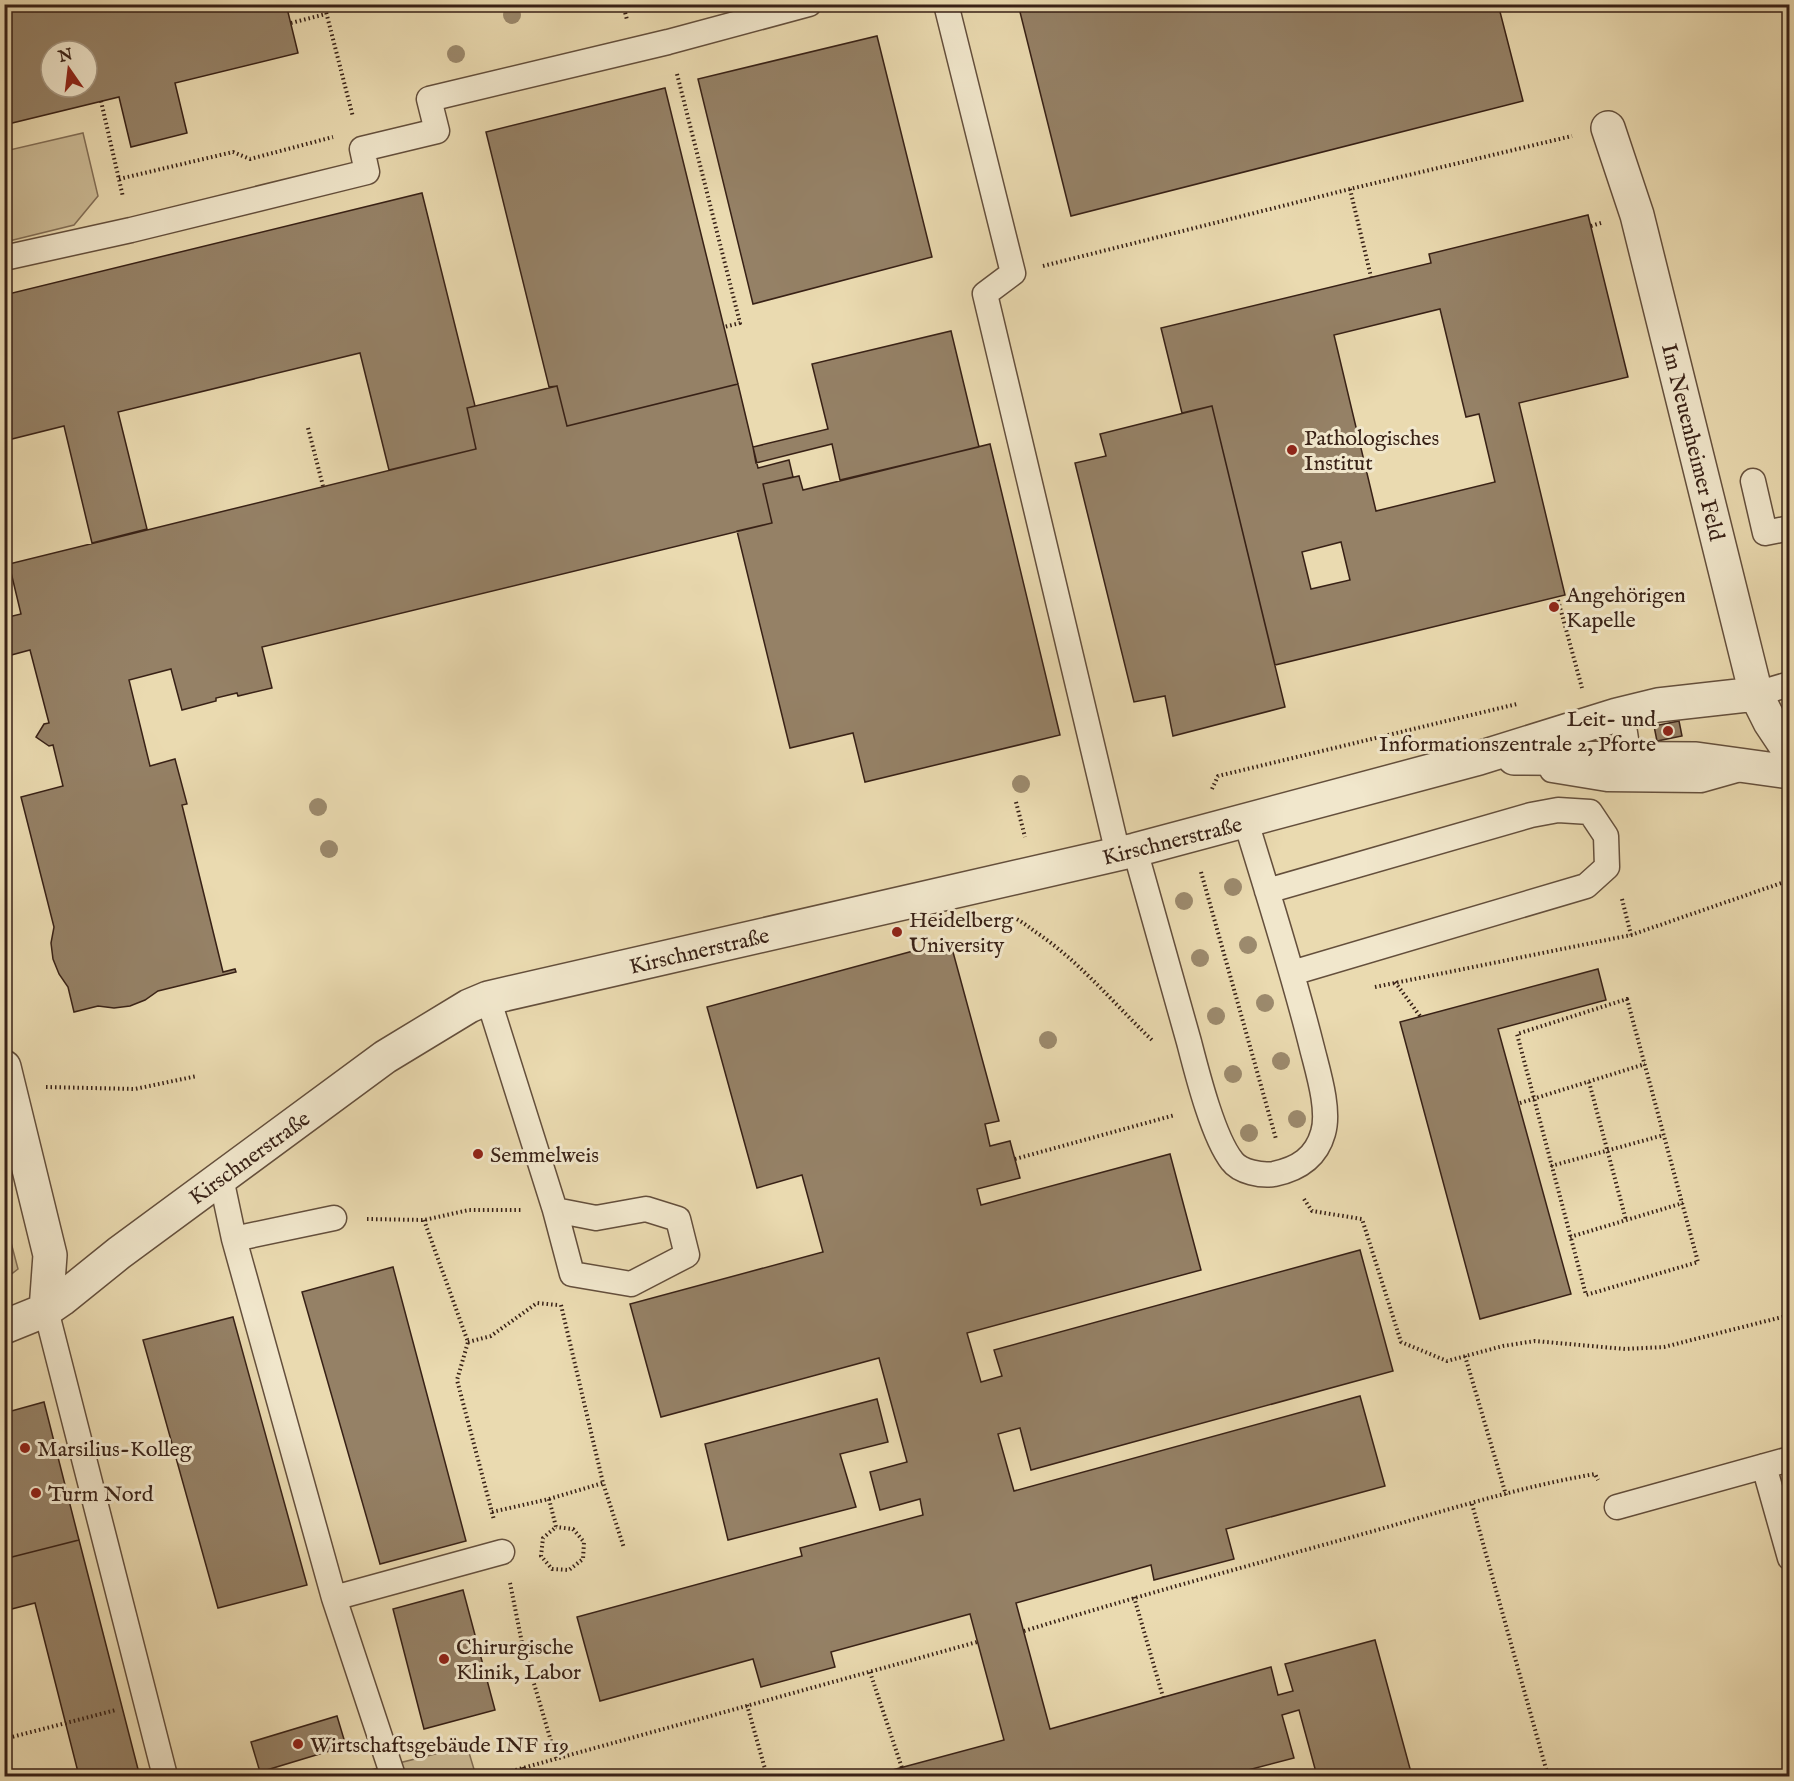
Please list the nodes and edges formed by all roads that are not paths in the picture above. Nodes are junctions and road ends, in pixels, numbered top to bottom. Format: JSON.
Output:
{"nodes":[{"id":1,"x":809,"y":4,"type":"edge"},
{"id":2,"x":946,"y":4,"type":"edge"},
{"id":3,"x":1608,"y":128,"type":"road end"},
{"id":4,"x":4,"y":258,"type":"edge"},
{"id":5,"x":1753,"y":481,"type":"dead end"},
{"id":6,"x":1790,"y":528,"type":"edge"},
{"id":7,"x":1790,"y":684,"type":"edge"},
{"id":8,"x":1756,"y":694,"type":"junction"},
{"id":9,"x":1622,"y":714,"type":"junction"},
{"id":10,"x":1790,"y":752,"type":"edge"},
{"id":11,"x":1479,"y":758,"type":"junction"},
{"id":12,"x":1629,"y":758,"type":"junction"},
{"id":13,"x":1747,"y":767,"type":"junction"},
{"id":14,"x":1790,"y":772,"type":"edge"},
{"id":15,"x":1246,"y":822,"type":"junction"},
{"id":16,"x":1127,"y":852,"type":"junction"},
{"id":17,"x":1267,"y":891,"type":"junction"},
{"id":18,"x":1292,"y":972,"type":"junction"},
{"id":19,"x":488,"y":998,"type":"junction"},
{"id":20,"x":6,"y":1074,"type":"edge"},
{"id":21,"x":221,"y":1178,"type":"junction"},
{"id":22,"x":555,"y":1210,"type":"junction"},
{"id":23,"x":334,"y":1218,"type":"road end"},
{"id":24,"x":234,"y":1239,"type":"junction"},
{"id":25,"x":46,"y":1310,"type":"junction"},
{"id":26,"x":4,"y":1328,"type":"edge"},
{"id":27,"x":1790,"y":1459,"type":"edge"},
{"id":28,"x":1764,"y":1466,"type":"junction"},
{"id":29,"x":1617,"y":1507,"type":"road end"},
{"id":30,"x":502,"y":1552,"type":"road end"},
{"id":31,"x":1790,"y":1558,"type":"edge"},
{"id":32,"x":334,"y":1598,"type":"junction"},
{"id":33,"x":165,"y":1776,"type":"edge"},
{"id":34,"x":393,"y":1776,"type":"edge"}],
"edges":[{"from":1,"to":4,"type":"lane"},
{"from":2,"to":16,"type":"lane"},
{"from":3,"to":8,"type":"street","name":"Im Neuenheimer Feld"},
{"from":5,"to":6,"type":"lane"},
{"from":7,"to":8,"type":"lane"},
{"from":8,"to":9,"type":"street","name":"Kirschnerstraße"},
{"from":8,"to":10,"type":"street","name":"Im Neuenheimer Feld"},
{"from":9,"to":11,"type":"street","name":"Kirschnerstraße"},
{"from":9,"to":12,"type":"lane"},
{"from":11,"to":12,"type":"street","name":"Kirschnerstraße"},
{"from":11,"to":13,"type":"lane"},
{"from":11,"to":15,"type":"street","name":"Kirschnerstraße"},
{"from":12,"to":13,"type":"street","name":"Kirschnerstraße"},
{"from":13,"to":14,"type":"street","name":"Kirschnerstraße"},
{"from":15,"to":16,"type":"street","name":"Kirschnerstraße"},
{"from":15,"to":17,"type":"lane"},
{"from":16,"to":18,"type":"lane"},
{"from":16,"to":19,"type":"street","name":"Kirschnerstraße"},
{"from":17,"to":18,"type":"lane"},
{"from":17,"to":18,"type":"lane"},
{"from":19,"to":21,"type":"street","name":"Kirschnerstraße"},
{"from":19,"to":22,"type":"lane"},
{"from":20,"to":25,"type":"street"},
{"from":21,"to":24,"type":"lane"},
{"from":21,"to":25,"type":"street","name":"Kirschnerstraße"},
{"from":22,"to":22,"type":"lane"},
{"from":23,"to":24,"type":"lane"},
{"from":24,"to":32,"type":"lane"},
{"from":25,"to":26,"type":"street","name":"Kirschnerstraße"},
{"from":25,"to":33,"type":"lane"},
{"from":27,"to":28,"type":"lane"},
{"from":28,"to":29,"type":"lane"},
{"from":28,"to":31,"type":"lane"},
{"from":30,"to":32,"type":"lane"},
{"from":32,"to":34,"type":"lane"}]}
